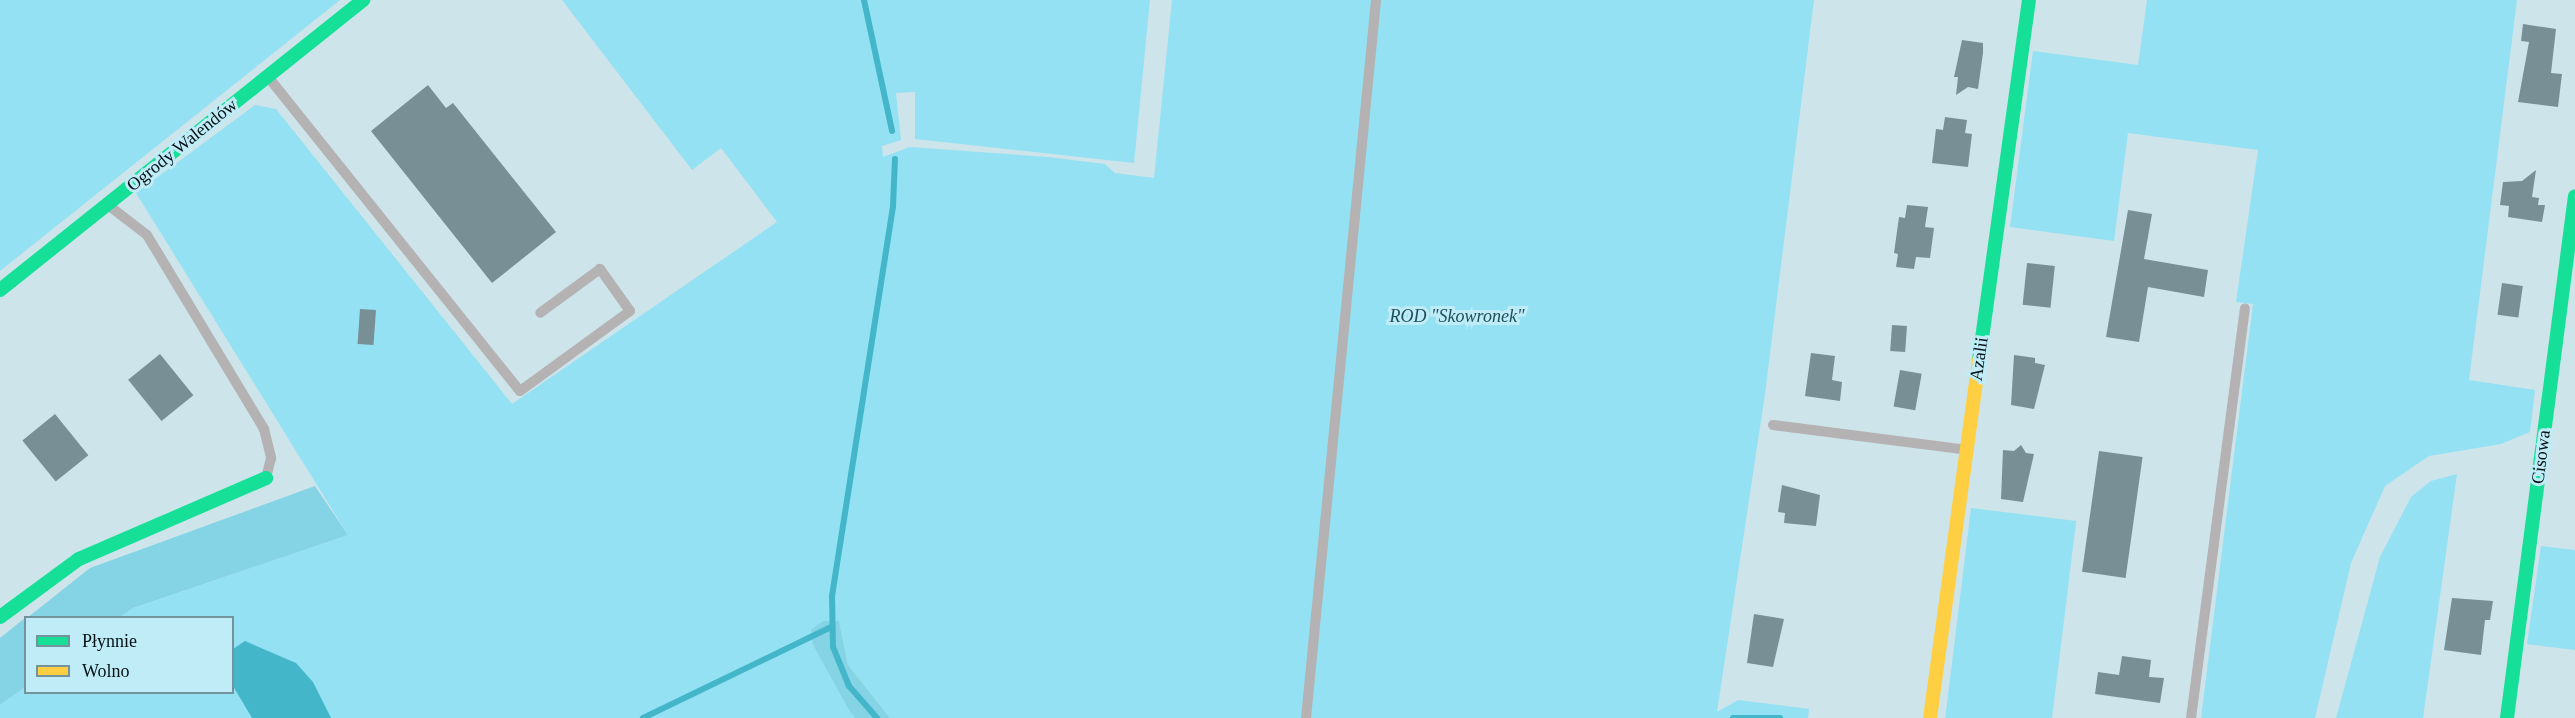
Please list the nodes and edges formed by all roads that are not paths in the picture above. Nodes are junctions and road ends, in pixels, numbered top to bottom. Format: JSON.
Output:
{"nodes":[{"id":1,"x":363,"y":0,"type":"edge"},
{"id":2,"x":1376,"y":0,"type":"edge"},
{"id":3,"x":2029,"y":0,"type":"edge"},
{"id":4,"x":268,"y":76,"type":"junction"},
{"id":5,"x":2575,"y":196,"type":"edge"},
{"id":6,"x":108,"y":205,"type":"junction"},
{"id":7,"x":0,"y":290,"type":"edge"},
{"id":8,"x":2245,"y":309,"type":"dead end"},
{"id":9,"x":540,"y":313,"type":"dead end"},
{"id":10,"x":1773,"y":425,"type":"dead end"},
{"id":11,"x":1967,"y":450,"type":"junction"},
{"id":12,"x":266,"y":478,"type":"joint"},
{"id":13,"x":0,"y":617,"type":"edge"},
{"id":14,"x":1306,"y":718,"type":"edge"},
{"id":15,"x":1930,"y":718,"type":"edge"},
{"id":16,"x":2191,"y":718,"type":"edge"},
{"id":17,"x":2507,"y":718,"type":"edge"}],
"edges":[{"from":1,"to":4,"type":"street","name":"Ogrody Walendów"},
{"from":2,"to":14,"type":"lane"},
{"from":3,"to":11,"type":"street","name":"Azalii"},
{"from":4,"to":6,"type":"street","name":"Ogrody Walendów"},
{"from":4,"to":9,"type":"lane"},
{"from":5,"to":17,"type":"street","name":"Cisowa"},
{"from":6,"to":7,"type":"street","name":"Ogrody Walendów"},
{"from":6,"to":12,"type":"lane"},
{"from":8,"to":16,"type":"lane"},
{"from":10,"to":11,"type":"lane"},
{"from":11,"to":15,"type":"street","name":"Azalii"},
{"from":12,"to":13,"type":"street"}]}
